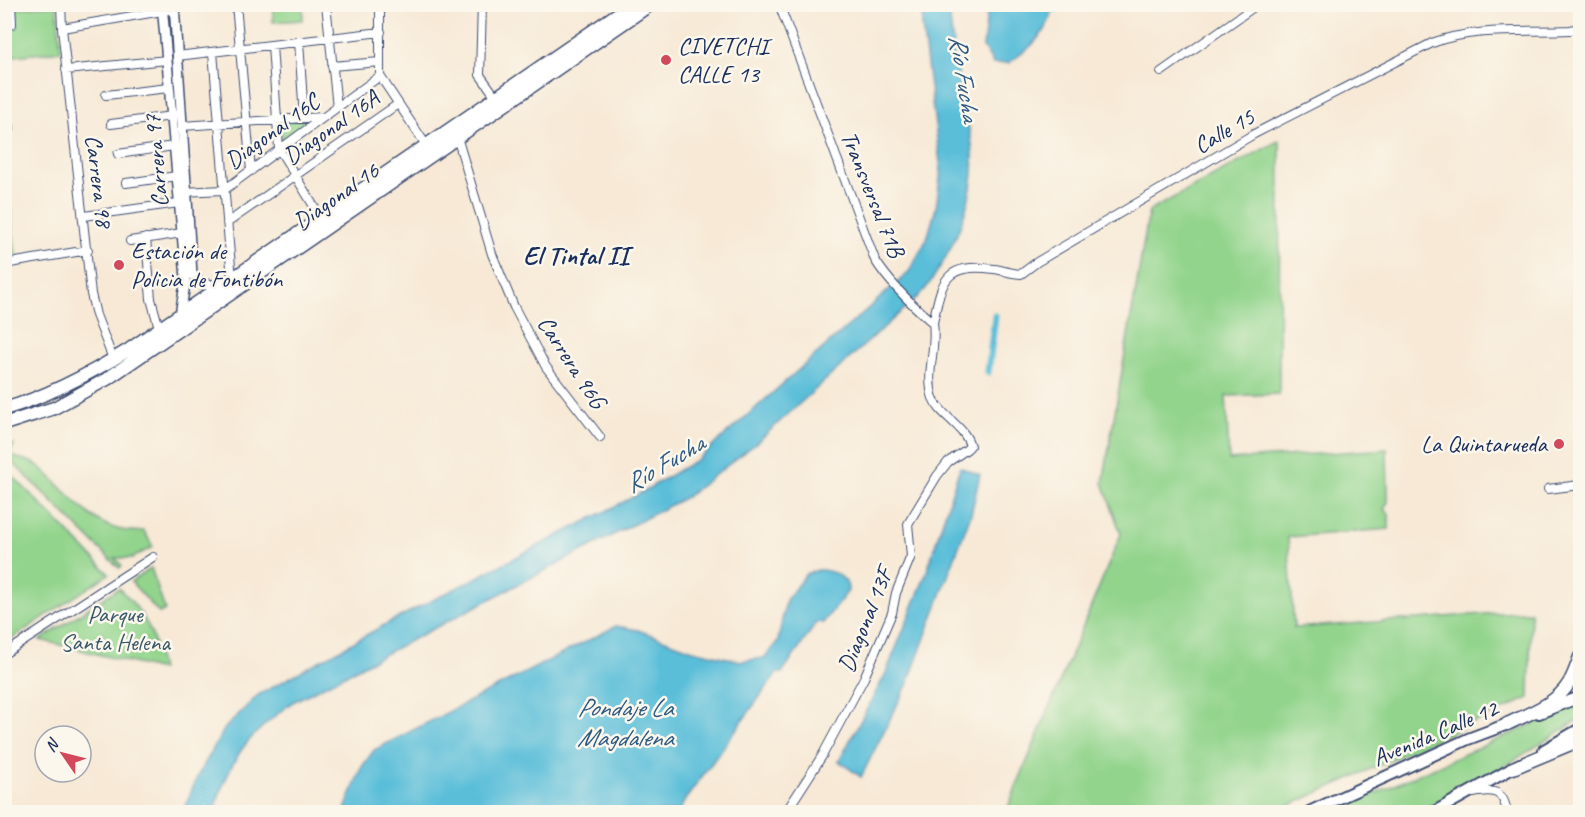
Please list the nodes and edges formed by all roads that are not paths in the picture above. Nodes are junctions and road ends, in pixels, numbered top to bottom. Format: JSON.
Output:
{"nodes":[{"id":1,"x":11,"y":4,"type":"edge"},
{"id":2,"x":61,"y":4,"type":"edge"},
{"id":3,"x":236,"y":4,"type":"edge"},
{"id":4,"x":326,"y":4,"type":"edge"},
{"id":5,"x":380,"y":4,"type":"edge"},
{"id":6,"x":482,"y":4,"type":"edge"},
{"id":7,"x":651,"y":4,"type":"edge"},
{"id":8,"x":779,"y":4,"type":"edge"},
{"id":9,"x":1258,"y":4,"type":"edge"},
{"id":10,"x":629,"y":5,"type":"edge"},
{"id":11,"x":174,"y":7,"type":"edge"},
{"id":12,"x":163,"y":8,"type":"edge"},
{"id":13,"x":12,"y":24,"type":"dead end"},
{"id":14,"x":62,"y":28,"type":"junction"},
{"id":15,"x":1581,"y":28,"type":"edge"},
{"id":16,"x":381,"y":32,"type":"junction"},
{"id":17,"x":328,"y":38,"type":"junction"},
{"id":18,"x":299,"y":42,"type":"junction"},
{"id":19,"x":272,"y":45,"type":"junction"},
{"id":20,"x":240,"y":48,"type":"junction"},
{"id":21,"x":213,"y":52,"type":"junction"},
{"id":22,"x":177,"y":56,"type":"junction"},
{"id":23,"x":167,"y":60,"type":"junction"},
{"id":24,"x":380,"y":62,"type":"junction"},
{"id":25,"x":332,"y":66,"type":"junction"},
{"id":26,"x":66,"y":70,"type":"junction"},
{"id":27,"x":1161,"y":72,"type":"dead end"},
{"id":28,"x":380,"y":76,"type":"junction"},
{"id":29,"x":170,"y":88,"type":"junction"},
{"id":30,"x":4,"y":91,"type":"edge"},
{"id":31,"x":106,"y":96,"type":"dead end"},
{"id":32,"x":496,"y":97,"type":"junction"},
{"id":33,"x":398,"y":104,"type":"junction"},
{"id":34,"x":337,"y":107,"type":"junction"},
{"id":35,"x":172,"y":116,"type":"junction"},
{"id":36,"x":324,"y":117,"type":"junction"},
{"id":37,"x":304,"y":118,"type":"junction"},
{"id":38,"x":277,"y":120,"type":"junction"},
{"id":39,"x":246,"y":122,"type":"junction"},
{"id":40,"x":111,"y":124,"type":"dead end"},
{"id":41,"x":219,"y":124,"type":"junction"},
{"id":42,"x":182,"y":126,"type":"junction"},
{"id":43,"x":4,"y":129,"type":"edge"},
{"id":44,"x":458,"y":137,"type":"junction"},
{"id":45,"x":426,"y":145,"type":"junction"},
{"id":46,"x":174,"y":147,"type":"junction"},
{"id":47,"x":279,"y":149,"type":"junction"},
{"id":48,"x":118,"y":154,"type":"dead end"},
{"id":49,"x":250,"y":171,"type":"junction"},
{"id":50,"x":295,"y":175,"type":"junction"},
{"id":51,"x":177,"y":176,"type":"junction"},
{"id":52,"x":126,"y":183,"type":"dead end"},
{"id":53,"x":224,"y":190,"type":"junction"},
{"id":54,"x":182,"y":192,"type":"junction"},
{"id":55,"x":179,"y":203,"type":"junction"},
{"id":56,"x":84,"y":216,"type":"junction"},
{"id":57,"x":321,"y":218,"type":"junction"},
{"id":58,"x":227,"y":223,"type":"junction"},
{"id":59,"x":182,"y":233,"type":"junction"},
{"id":60,"x":147,"y":238,"type":"junction"},
{"id":61,"x":130,"y":241,"type":"dead end"},
{"id":62,"x":88,"y":250,"type":"junction"},
{"id":63,"x":4,"y":264,"type":"edge"},
{"id":64,"x":226,"y":282,"type":"junction"},
{"id":65,"x":180,"y":315,"type":"junction"},
{"id":66,"x":933,"y":323,"type":"junction"},
{"id":67,"x":159,"y":328,"type":"junction"},
{"id":68,"x":113,"y":359,"type":"junction"},
{"id":69,"x":4,"y":409,"type":"edge"},
{"id":70,"x":4,"y":424,"type":"edge"},
{"id":71,"x":600,"y":437,"type":"dead end"},
{"id":72,"x":1581,"y":485,"type":"edge"},
{"id":73,"x":1548,"y":489,"type":"dead end"},
{"id":74,"x":153,"y":557,"type":"dead end"},
{"id":75,"x":4,"y":654,"type":"edge"},
{"id":76,"x":1581,"y":657,"type":"edge"},
{"id":77,"x":1581,"y":697,"type":"edge"},
{"id":78,"x":1507,"y":724,"type":"junction"},
{"id":79,"x":1581,"y":729,"type":"edge"},
{"id":80,"x":1581,"y":740,"type":"edge"},
{"id":81,"x":1513,"y":768,"type":"junction"},
{"id":82,"x":1466,"y":795,"type":"junction"},
{"id":83,"x":786,"y":813,"type":"edge"},
{"id":84,"x":1309,"y":813,"type":"edge"},
{"id":85,"x":1434,"y":813,"type":"edge"},
{"id":86,"x":1507,"y":813,"type":"edge"}],
"edges":[{"from":1,"to":13,"type":"street"},
{"from":2,"to":14,"type":"street","name":"Carrera 98"},
{"from":3,"to":20,"type":"street"},
{"from":4,"to":17,"type":"street"},
{"from":5,"to":16,"type":"street"},
{"from":6,"to":32,"type":"street"},
{"from":7,"to":44,"type":"main road","name":"Diagonal 16"},
{"from":8,"to":66,"type":"street","name":"Transversal 71B"},
{"from":9,"to":27,"type":"street"},
{"from":10,"to":32,"type":"main road","name":"Diagonal 16"},
{"from":11,"to":12,"type":"street"},
{"from":11,"to":22,"type":"street","name":"Carrera 97"},
{"from":12,"to":14,"type":"street"},
{"from":12,"to":23,"type":"street","name":"Carrera 97"},
{"from":14,"to":26,"type":"street","name":"Carrera 98"},
{"from":15,"to":66,"type":"street","name":"Calle 15"},
{"from":16,"to":17,"type":"street"},
{"from":16,"to":24,"type":"street"},
{"from":17,"to":18,"type":"street"},
{"from":17,"to":25,"type":"street"},
{"from":18,"to":19,"type":"street"},
{"from":18,"to":37,"type":"street"},
{"from":19,"to":20,"type":"street"},
{"from":19,"to":38,"type":"street"},
{"from":20,"to":21,"type":"street"},
{"from":20,"to":39,"type":"street"},
{"from":21,"to":22,"type":"street"},
{"from":21,"to":41,"type":"street"},
{"from":22,"to":42,"type":"street","name":"Carrera 97"},
{"from":23,"to":26,"type":"street"},
{"from":23,"to":29,"type":"street","name":"Carrera 97"},
{"from":24,"to":25,"type":"street"},
{"from":24,"to":28,"type":"street"},
{"from":25,"to":34,"type":"street"},
{"from":26,"to":56,"type":"street","name":"Carrera 98"},
{"from":28,"to":33,"type":"street"},
{"from":28,"to":34,"type":"street","name":"Diagonal 16C"},
{"from":29,"to":31,"type":"street"},
{"from":29,"to":35,"type":"street","name":"Carrera 97"},
{"from":30,"to":43,"type":"street"},
{"from":32,"to":45,"type":"main road","name":"Diagonal 16"},
{"from":33,"to":45,"type":"street"},
{"from":33,"to":50,"type":"street","name":"Diagonal 16A"},
{"from":34,"to":36,"type":"street","name":"Diagonal 16C"},
{"from":35,"to":40,"type":"street"},
{"from":35,"to":46,"type":"street","name":"Carrera 97"},
{"from":36,"to":37,"type":"street"},
{"from":36,"to":47,"type":"street","name":"Diagonal 16C"},
{"from":37,"to":38,"type":"street"},
{"from":38,"to":39,"type":"street"},
{"from":38,"to":47,"type":"street"},
{"from":39,"to":41,"type":"street"},
{"from":39,"to":49,"type":"street"},
{"from":41,"to":42,"type":"street"},
{"from":41,"to":53,"type":"street"},
{"from":42,"to":54,"type":"street","name":"Carrera 97"},
{"from":44,"to":70,"type":"main road","name":"Diagonal 16"},
{"from":44,"to":71,"type":"street","name":"Carrera 96G"},
{"from":45,"to":57,"type":"main road","name":"Diagonal 16"},
{"from":46,"to":48,"type":"street"},
{"from":46,"to":51,"type":"street","name":"Carrera 97"},
{"from":47,"to":49,"type":"street","name":"Diagonal 16C"},
{"from":47,"to":50,"type":"street"},
{"from":49,"to":53,"type":"street","name":"Diagonal 16C"},
{"from":50,"to":57,"type":"street"},
{"from":50,"to":58,"type":"street","name":"Diagonal 16A"},
{"from":51,"to":52,"type":"street"},
{"from":51,"to":54,"type":"street","name":"Carrera 97"},
{"from":53,"to":54,"type":"street","name":"Diagonal 16C"},
{"from":53,"to":58,"type":"street"},
{"from":54,"to":55,"type":"street","name":"Carrera 97"},
{"from":54,"to":64,"type":"street","name":"Carrera 97"},
{"from":55,"to":56,"type":"street"},
{"from":55,"to":59,"type":"street","name":"Carrera 97"},
{"from":56,"to":62,"type":"street","name":"Carrera 98"},
{"from":57,"to":64,"type":"main road","name":"Diagonal 16"},
{"from":58,"to":64,"type":"street"},
{"from":59,"to":60,"type":"street"},
{"from":59,"to":65,"type":"street","name":"Carrera 97"},
{"from":60,"to":61,"type":"street"},
{"from":60,"to":67,"type":"street"},
{"from":62,"to":63,"type":"street"},
{"from":62,"to":68,"type":"street","name":"Carrera 98"},
{"from":64,"to":65,"type":"main road","name":"Diagonal 16"},
{"from":65,"to":67,"type":"main road","name":"Diagonal 16"},
{"from":66,"to":83,"type":"street","name":"Diagonal 13F"},
{"from":67,"to":68,"type":"main road","name":"Diagonal 16"},
{"from":68,"to":69,"type":"main road","name":"Diagonal 16"},
{"from":72,"to":73,"type":"street"},
{"from":74,"to":75,"type":"street"},
{"from":76,"to":78,"type":"main road"},
{"from":77,"to":78,"type":"main road","name":"Avenida Calle 12"},
{"from":78,"to":84,"type":"main road","name":"Avenida Calle 12"},
{"from":79,"to":81,"type":"main road"},
{"from":80,"to":81,"type":"main road"},
{"from":81,"to":82,"type":"main road"},
{"from":82,"to":85,"type":"main road"},
{"from":82,"to":86,"type":"street"}]}
